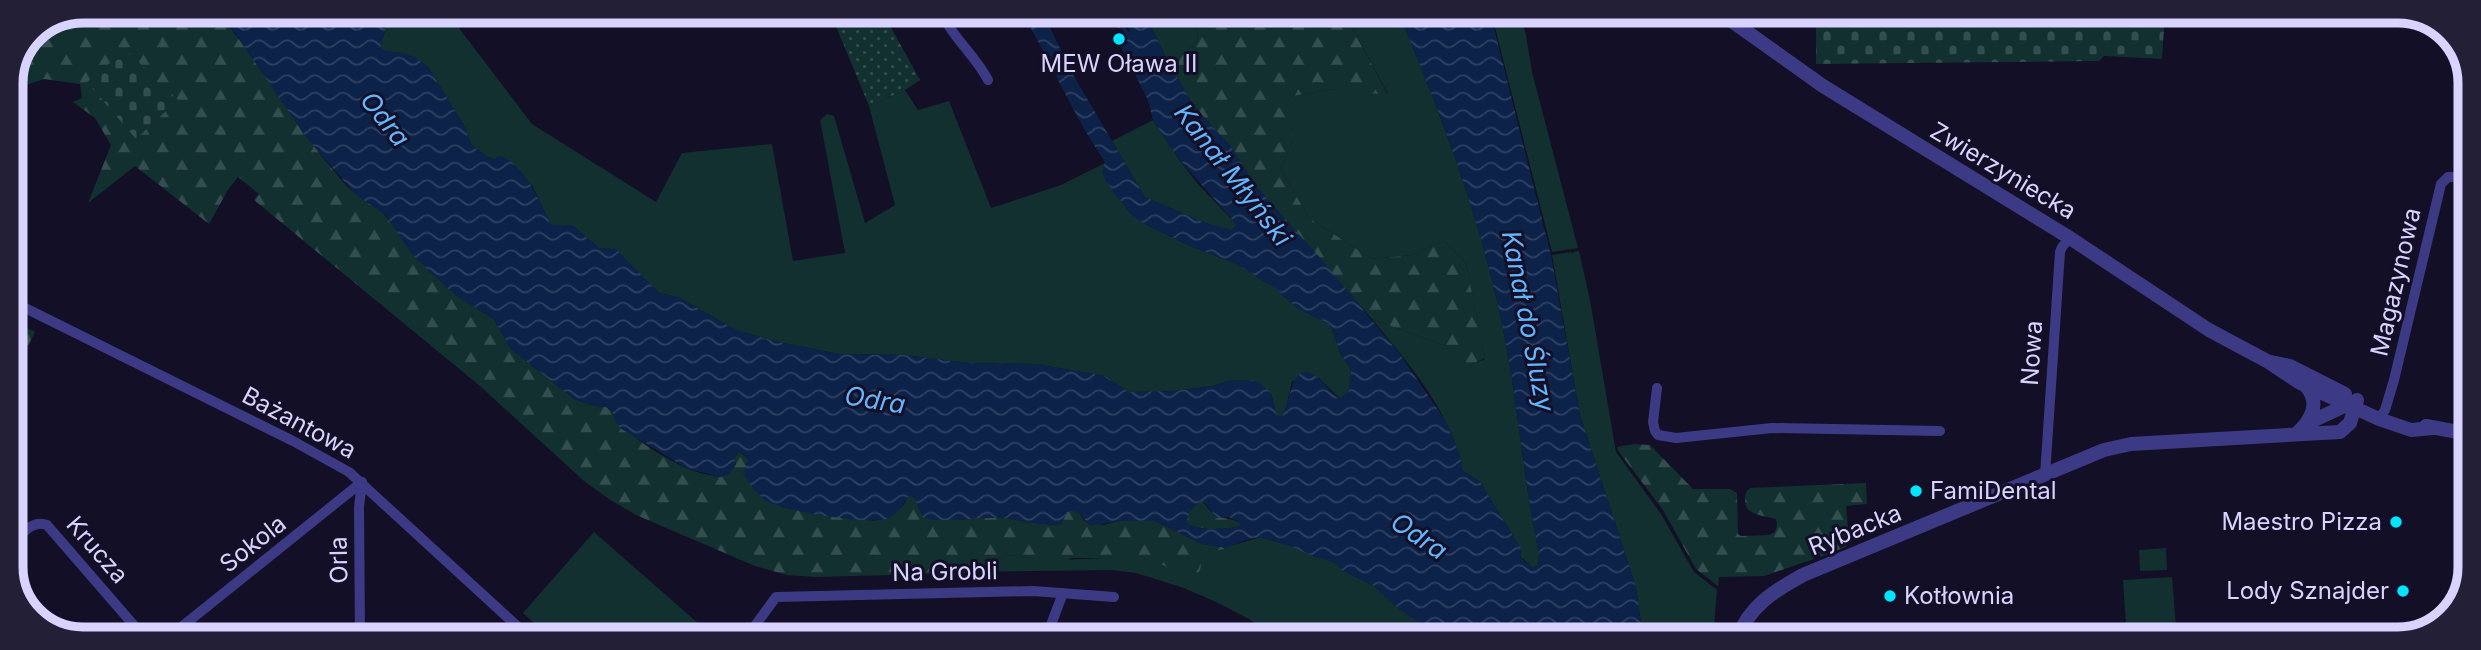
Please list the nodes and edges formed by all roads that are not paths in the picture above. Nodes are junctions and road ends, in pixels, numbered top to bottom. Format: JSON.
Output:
{"nodes":[{"id":1,"x":947,"y":23,"type":"edge"},
{"id":2,"x":1735,"y":23,"type":"edge"},
{"id":3,"x":988,"y":80,"type":"dead end"},
{"id":4,"x":2458,"y":177,"type":"edge"},
{"id":5,"x":2070,"y":238,"type":"junction"},
{"id":6,"x":23,"y":307,"type":"edge"},
{"id":7,"x":2267,"y":361,"type":"junction"},
{"id":8,"x":2306,"y":386,"type":"junction"},
{"id":9,"x":1657,"y":388,"type":"dead end"},
{"id":10,"x":2353,"y":404,"type":"junction"},
{"id":11,"x":2382,"y":416,"type":"junction"},
{"id":12,"x":2301,"y":429,"type":"junction"},
{"id":13,"x":1940,"y":430,"type":"dead end"},
{"id":14,"x":2458,"y":432,"type":"edge"},
{"id":15,"x":2045,"y":474,"type":"junction"},
{"id":16,"x":362,"y":482,"type":"junction"},
{"id":17,"x":23,"y":534,"type":"edge"},
{"id":18,"x":1063,"y":593,"type":"junction"},
{"id":19,"x":1114,"y":597,"type":"dead end"},
{"id":20,"x":135,"y":627,"type":"edge"},
{"id":21,"x":181,"y":627,"type":"edge"},
{"id":22,"x":360,"y":627,"type":"edge"},
{"id":23,"x":518,"y":627,"type":"edge"},
{"id":24,"x":754,"y":627,"type":"edge"},
{"id":25,"x":1050,"y":627,"type":"edge"},
{"id":26,"x":1742,"y":627,"type":"edge"}],
"edges":[{"from":1,"to":3,"type":"street"},
{"from":2,"to":5,"type":"street","name":"Zwierzyniecka"},
{"from":4,"to":11,"type":"street","name":"Magazynowa"},
{"from":5,"to":7,"type":"street","name":"Zwierzyniecka"},
{"from":5,"to":15,"type":"street","name":"Nowa"},
{"from":6,"to":16,"type":"street","name":"Bażantowa"},
{"from":7,"to":8,"type":"street","name":"Zwierzyniecka"},
{"from":7,"to":10,"type":"street","name":"Zwierzyniecka"},
{"from":8,"to":10,"type":"street","name":"Zwierzyniecka"},
{"from":8,"to":12,"type":"street"},
{"from":9,"to":13,"type":"street"},
{"from":10,"to":11,"type":"street","name":"Zwierzyniecka"},
{"from":10,"to":12,"type":"street","name":"Rybacka"},
{"from":10,"to":12,"type":"street","name":"Rybacka"},
{"from":11,"to":14,"type":"street","name":"Zwierzyniecka"},
{"from":12,"to":15,"type":"street","name":"Rybacka"},
{"from":15,"to":26,"type":"street","name":"Rybacka"},
{"from":16,"to":21,"type":"street","name":"Sokola"},
{"from":16,"to":22,"type":"street","name":"Orla"},
{"from":16,"to":23,"type":"street","name":"Bażantowa"},
{"from":17,"to":20,"type":"street","name":"Krucza"},
{"from":18,"to":19,"type":"street","name":"Na Grobli"},
{"from":18,"to":24,"type":"street","name":"Na Grobli"},
{"from":18,"to":25,"type":"street"}]}
